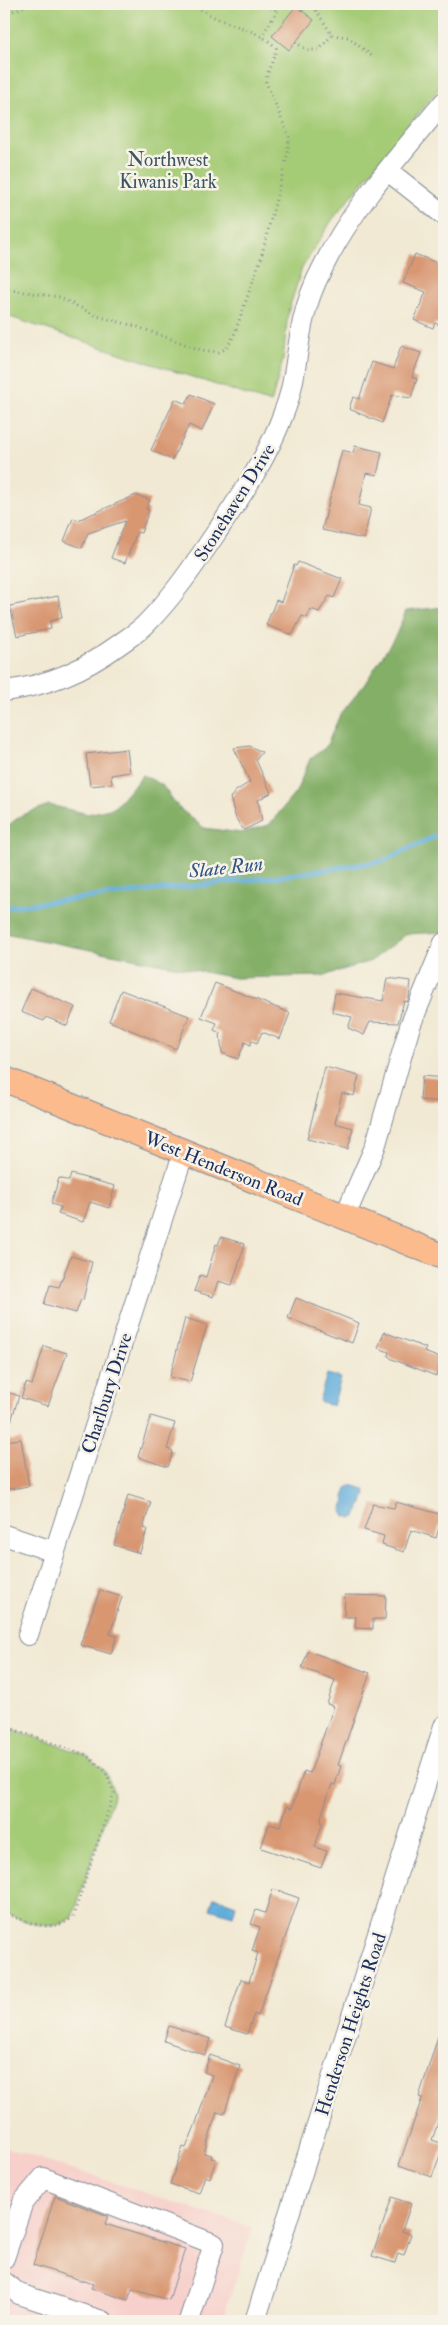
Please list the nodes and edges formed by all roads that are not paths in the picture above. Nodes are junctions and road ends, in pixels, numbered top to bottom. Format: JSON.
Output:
{"nodes":[{"id":1,"x":444,"y":102,"type":"edge"},
{"id":2,"x":388,"y":172,"type":"junction"},
{"id":3,"x":444,"y":215,"type":"edge"},
{"id":4,"x":4,"y":692,"type":"edge"},
{"id":5,"x":444,"y":943,"type":"edge"},
{"id":6,"x":4,"y":1078,"type":"edge"},
{"id":7,"x":184,"y":1151,"type":"junction"},
{"id":8,"x":345,"y":1216,"type":"junction"},
{"id":9,"x":444,"y":1257,"type":"edge"},
{"id":10,"x":4,"y":1535,"type":"edge"},
{"id":11,"x":55,"y":1552,"type":"junction"},
{"id":12,"x":28,"y":1635,"type":"dead end"},
{"id":13,"x":444,"y":1726,"type":"edge"},
{"id":14,"x":4,"y":2258,"type":"edge"},
{"id":15,"x":4,"y":2282,"type":"edge"},
{"id":16,"x":95,"y":2320,"type":"edge"},
{"id":17,"x":189,"y":2321,"type":"edge"},
{"id":18,"x":255,"y":2321,"type":"edge"}],
"edges":[{"from":1,"to":2,"type":"street","name":"Stonehaven Drive"},
{"from":2,"to":3,"type":"street"},
{"from":2,"to":4,"type":"street","name":"Stonehaven Drive"},
{"from":5,"to":8,"type":"street"},
{"from":6,"to":7,"type":"main road","name":"West Henderson Road"},
{"from":7,"to":8,"type":"main road","name":"West Henderson Road"},
{"from":7,"to":11,"type":"street","name":"Charlbury Drive"},
{"from":8,"to":9,"type":"main road","name":"West Henderson Road"},
{"from":10,"to":11,"type":"street"},
{"from":11,"to":12,"type":"street","name":"Charlbury Drive"},
{"from":13,"to":18,"type":"street","name":"Henderson Heights Road"},
{"from":14,"to":17,"type":"street"},
{"from":15,"to":16,"type":"street"}]}
